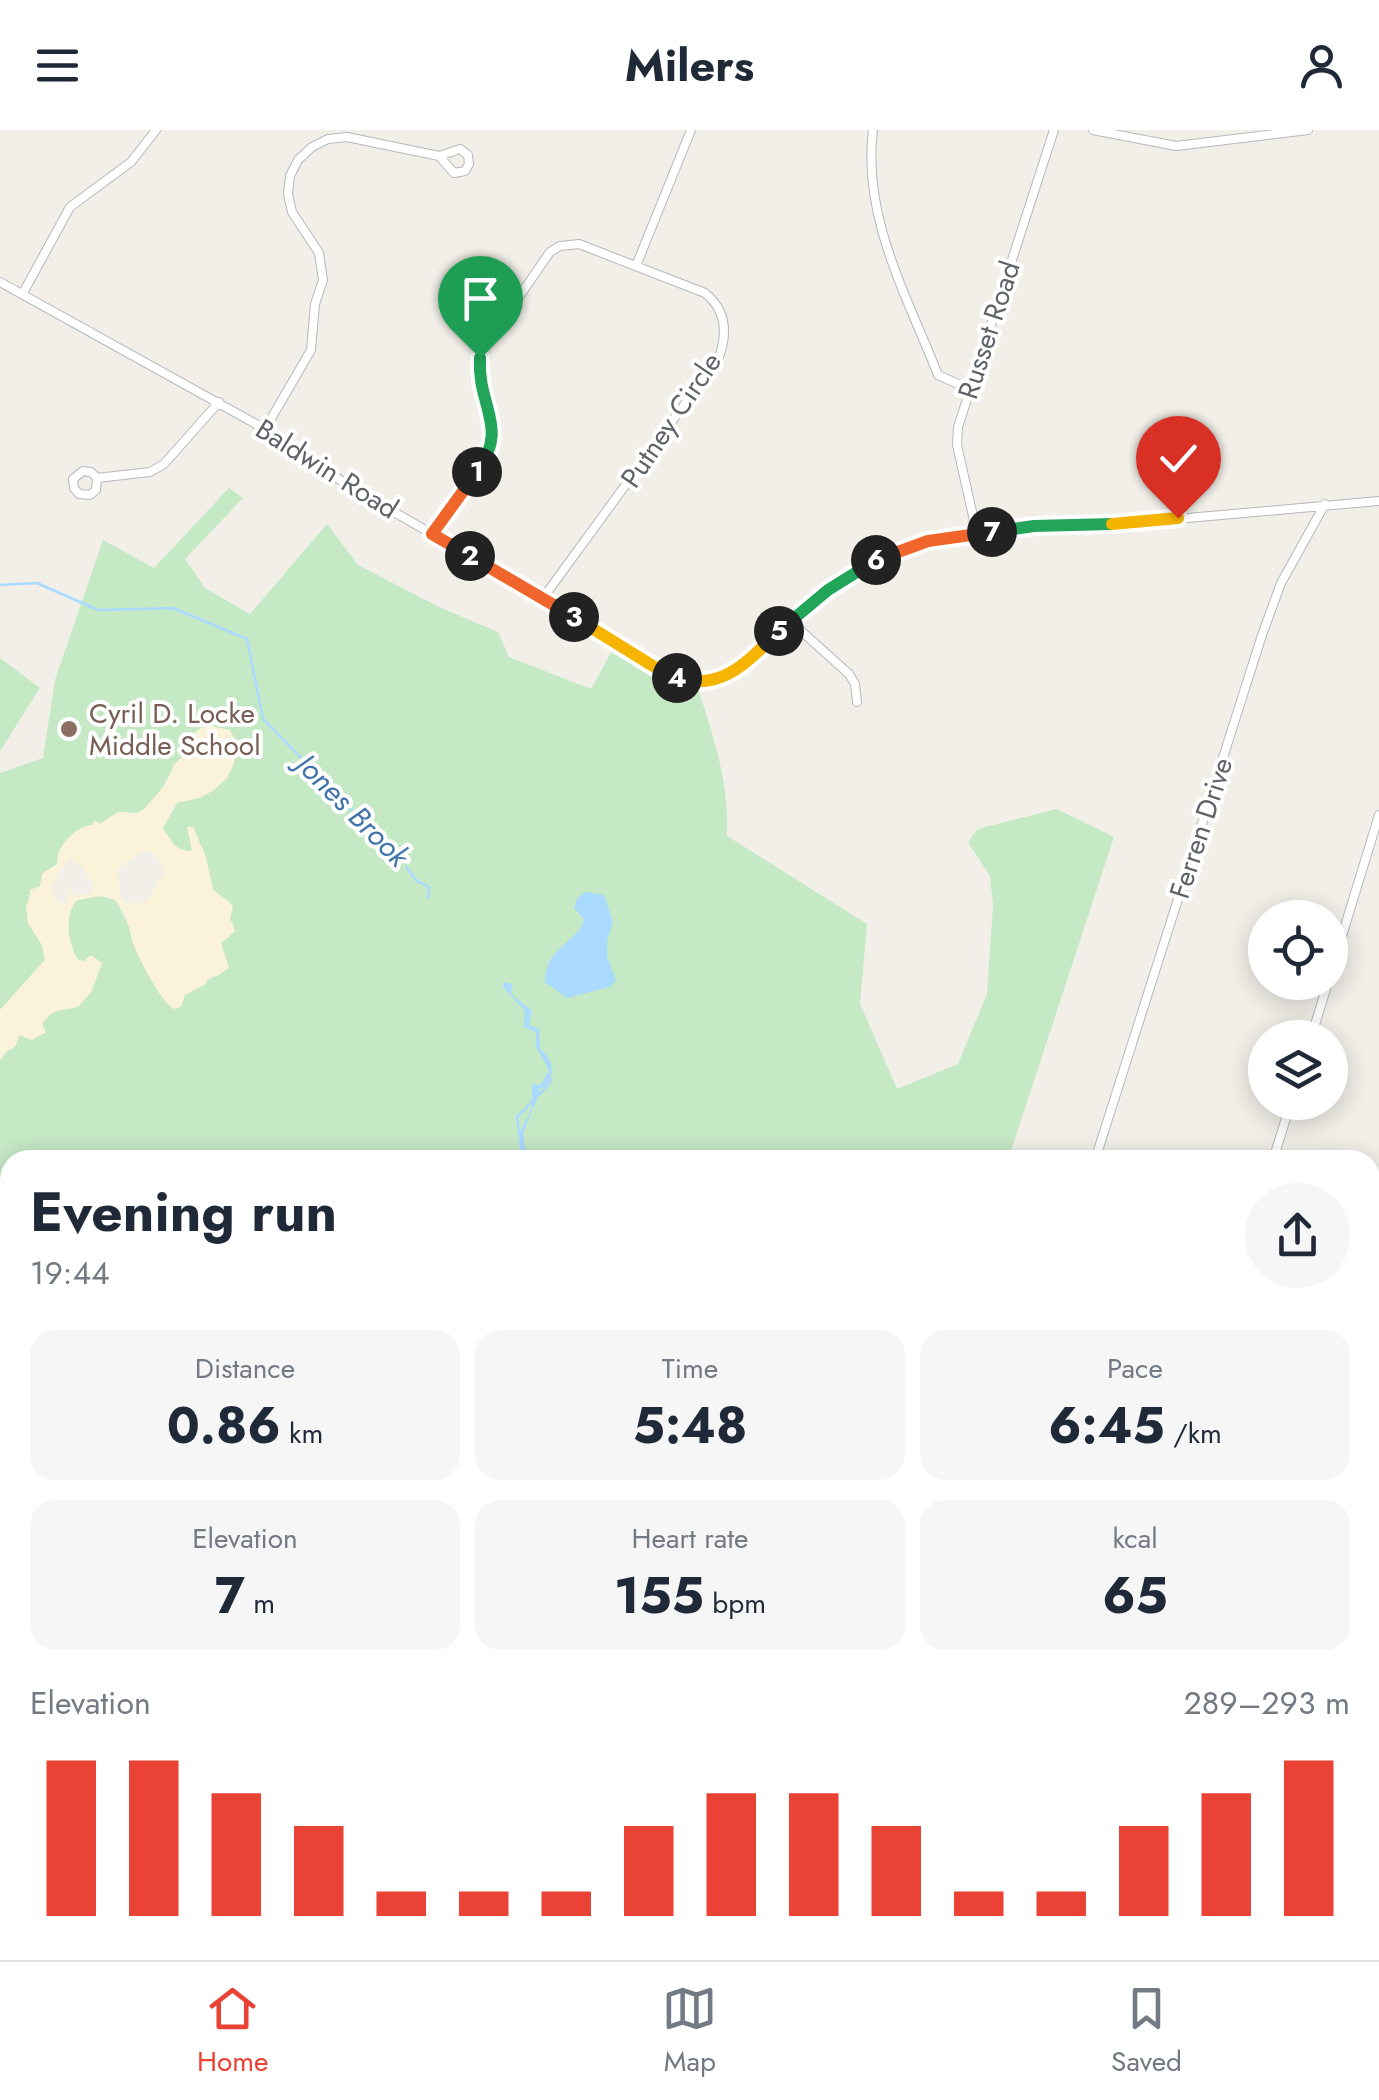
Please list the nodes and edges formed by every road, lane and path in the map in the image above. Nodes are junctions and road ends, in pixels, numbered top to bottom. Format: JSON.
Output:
{"nodes":[{"id":1,"x":156,"y":130,"type":"edge"},
{"id":2,"x":691,"y":130,"type":"edge"},
{"id":3,"x":873,"y":130,"type":"edge"},
{"id":4,"x":1054,"y":130,"type":"edge"},
{"id":5,"x":1094,"y":130,"type":"edge"},
{"id":6,"x":1308,"y":130,"type":"edge"},
{"id":7,"x":1229,"y":134,"type":"edge"},
{"id":8,"x":439,"y":156,"type":"dead end"},
{"id":9,"x":636,"y":266,"type":"junction"},
{"id":10,"x":0,"y":282,"type":"edge"},
{"id":11,"x":23,"y":293,"type":"junction"},
{"id":12,"x":969,"y":389,"type":"junction"},
{"id":13,"x":219,"y":402,"type":"junction"},
{"id":14,"x":265,"y":429,"type":"junction"},
{"id":15,"x":97,"y":478,"type":"dead end"},
{"id":16,"x":1379,"y":501,"type":"edge"},
{"id":17,"x":1325,"y":504,"type":"junction"},
{"id":18,"x":432,"y":534,"type":"junction"},
{"id":19,"x":977,"y":534,"type":"junction"},
{"id":20,"x":543,"y":598,"type":"junction"},
{"id":21,"x":790,"y":621,"type":"junction"},
{"id":22,"x":856,"y":702,"type":"dead end"},
{"id":23,"x":1379,"y":815,"type":"edge"},
{"id":24,"x":1348,"y":916,"type":"edge"},
{"id":25,"x":1285,"y":1120,"type":"edge"},
{"id":26,"x":1098,"y":1150,"type":"edge"},
{"id":27,"x":1276,"y":1150,"type":"edge"}],
"edges":[{"from":1,"to":11,"type":"street"},
{"from":2,"to":9,"type":"street"},
{"from":3,"to":12,"type":"street"},
{"from":4,"to":12,"type":"street","name":"Russet Road"},
{"from":5,"to":7,"type":"street"},
{"from":6,"to":7,"type":"street"},
{"from":8,"to":14,"type":"street"},
{"from":9,"to":18,"type":"street","name":"Putney Circle"},
{"from":9,"to":20,"type":"street","name":"Putney Circle"},
{"from":10,"to":11,"type":"street","name":"Baldwin Road"},
{"from":11,"to":13,"type":"street","name":"Baldwin Road"},
{"from":12,"to":19,"type":"street","name":"Russet Road"},
{"from":13,"to":14,"type":"street","name":"Baldwin Road"},
{"from":13,"to":15,"type":"street"},
{"from":14,"to":18,"type":"street","name":"Baldwin Road"},
{"from":16,"to":17,"type":"street","name":"Baldwin Road"},
{"from":17,"to":19,"type":"street","name":"Baldwin Road"},
{"from":17,"to":26,"type":"street","name":"Ferren Drive"},
{"from":18,"to":20,"type":"street","name":"Baldwin Road"},
{"from":19,"to":21,"type":"street","name":"Baldwin Road"},
{"from":20,"to":21,"type":"street","name":"Baldwin Road"},
{"from":21,"to":22,"type":"street"},
{"from":23,"to":24,"type":"street"},
{"from":25,"to":27,"type":"street"}]}
